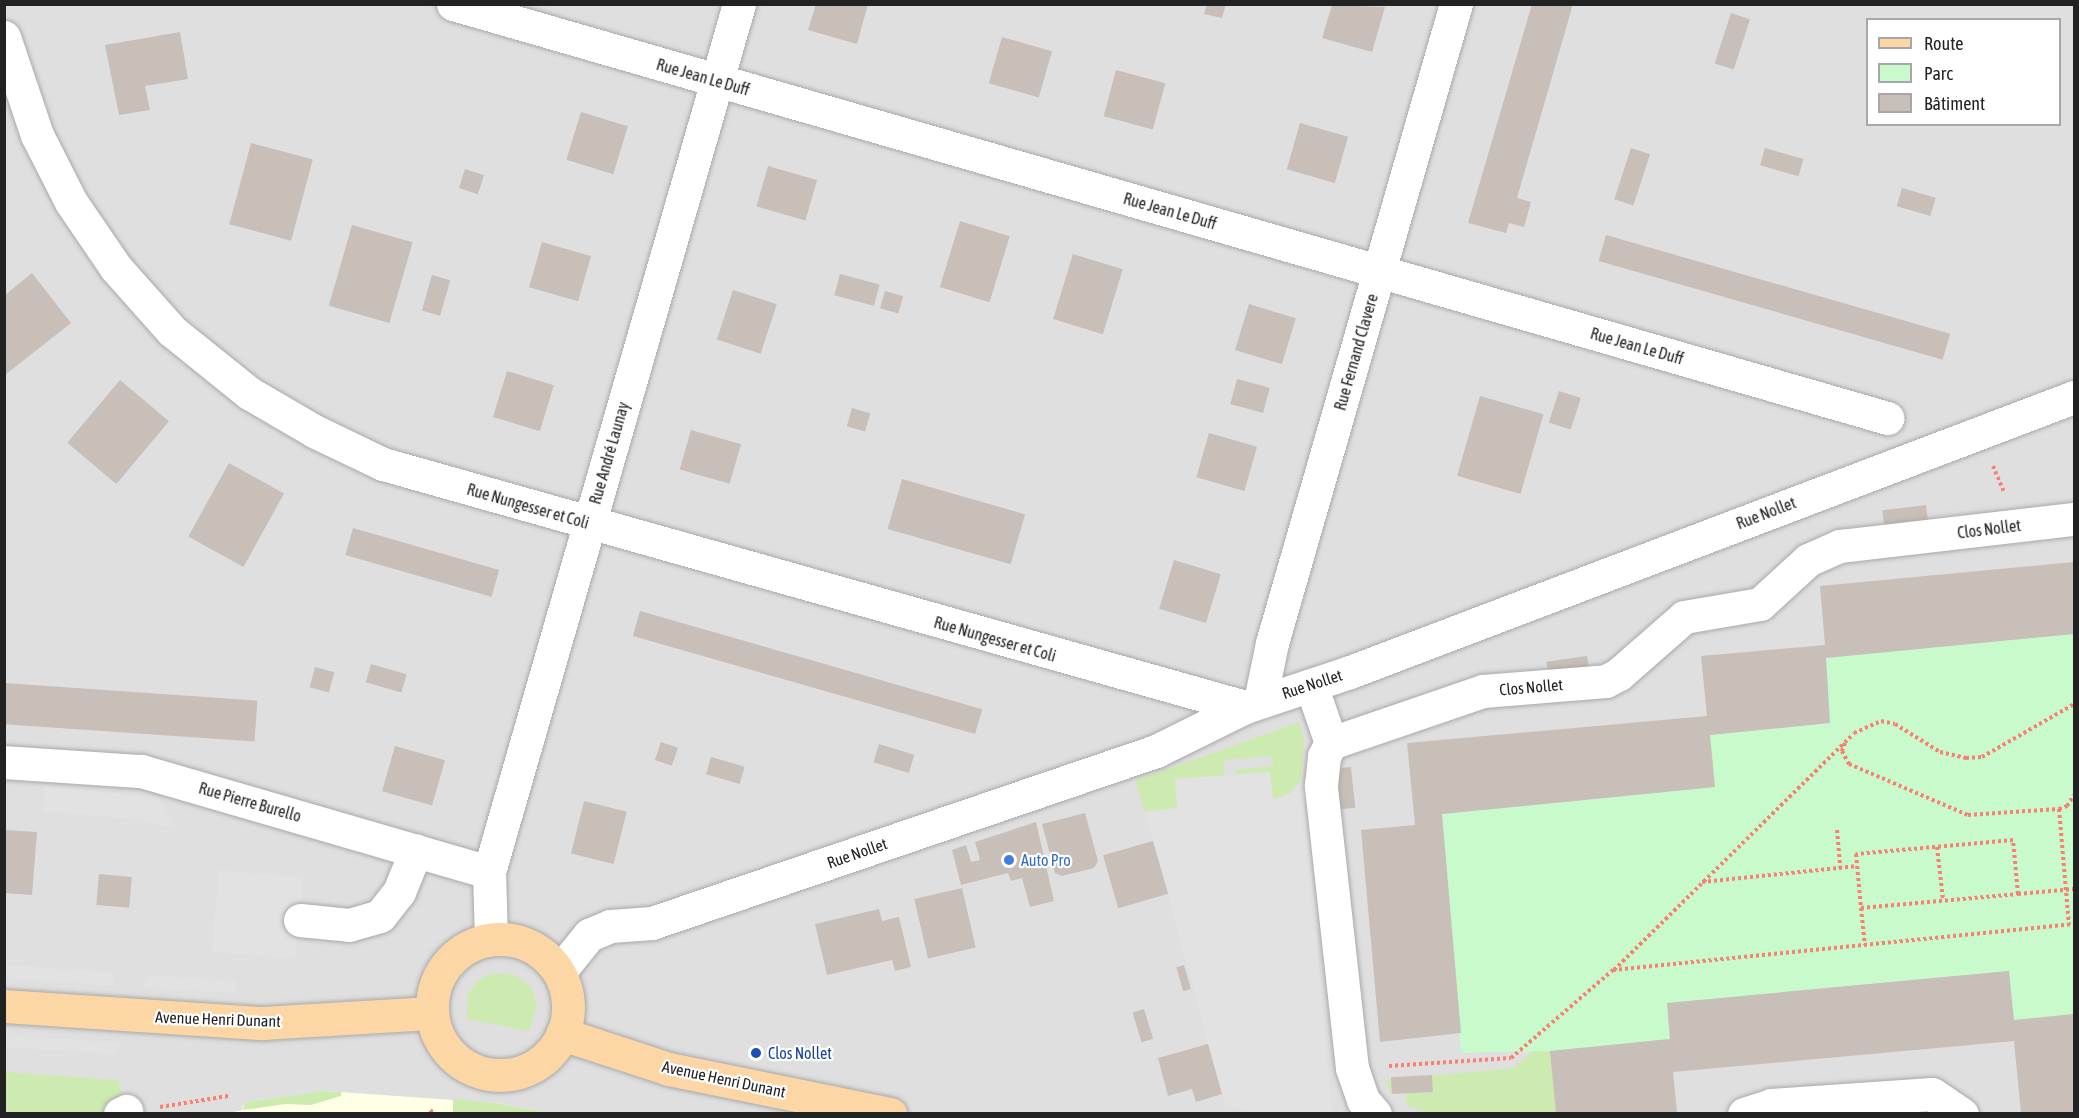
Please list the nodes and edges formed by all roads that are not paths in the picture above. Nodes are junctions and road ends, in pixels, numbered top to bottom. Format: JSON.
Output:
{"nodes":[{"id":1,"x":453,"y":4,"type":"edge"},
{"id":2,"x":739,"y":4,"type":"edge"},
{"id":3,"x":1456,"y":4,"type":"edge"},
{"id":4,"x":4,"y":37,"type":"edge"},
{"id":5,"x":717,"y":81,"type":"junction"},
{"id":6,"x":1379,"y":272,"type":"junction"},
{"id":7,"x":2074,"y":397,"type":"edge"},
{"id":8,"x":1887,"y":418,"type":"dead end"},
{"id":9,"x":2074,"y":519,"type":"edge"},
{"id":10,"x":588,"y":524,"type":"junction"},
{"id":11,"x":1311,"y":686,"type":"junction"},
{"id":12,"x":1252,"y":704,"type":"junction"},
{"id":13,"x":1331,"y":743,"type":"junction"},
{"id":14,"x":4,"y":762,"type":"edge"},
{"id":15,"x":416,"y":850,"type":"junction"},
{"id":16,"x":489,"y":872,"type":"junction"},
{"id":17,"x":300,"y":920,"type":"dead end"},
{"id":18,"x":491,"y":939,"type":"junction"},
{"id":19,"x":559,"y":972,"type":"junction"},
{"id":20,"x":4,"y":1006,"type":"edge"},
{"id":21,"x":431,"y":1013,"type":"junction"},
{"id":22,"x":562,"y":1034,"type":"junction"},
{"id":23,"x":890,"y":1113,"type":"edge"},
{"id":24,"x":1375,"y":1113,"type":"edge"},
{"id":25,"x":1744,"y":1113,"type":"edge"},
{"id":26,"x":1962,"y":1113,"type":"edge"}],
"edges":[{"from":1,"to":5,"type":"street","name":"Rue Jean Le Duff"},
{"from":2,"to":5,"type":"street","name":"Rue André Launay"},
{"from":3,"to":6,"type":"street","name":"Rue Fernand Clavere"},
{"from":4,"to":10,"type":"street","name":"Rue Nungesser et Coli"},
{"from":5,"to":6,"type":"street","name":"Rue Jean Le Duff"},
{"from":5,"to":10,"type":"street","name":"Rue André Launay"},
{"from":6,"to":8,"type":"street","name":"Rue Jean Le Duff"},
{"from":6,"to":12,"type":"street","name":"Rue Fernand Clavere"},
{"from":7,"to":11,"type":"street","name":"Rue Nollet"},
{"from":9,"to":13,"type":"street","name":"Clos Nollet"},
{"from":10,"to":12,"type":"street","name":"Rue Nungesser et Coli"},
{"from":10,"to":16,"type":"street","name":"Rue André Launay"},
{"from":11,"to":12,"type":"street","name":"Rue Nollet"},
{"from":11,"to":13,"type":"street"},
{"from":12,"to":19,"type":"street","name":"Rue Nollet"},
{"from":13,"to":24,"type":"street"},
{"from":14,"to":15,"type":"street","name":"Rue Pierre Burello"},
{"from":15,"to":16,"type":"street","name":"Rue Pierre Burello"},
{"from":15,"to":17,"type":"street"},
{"from":16,"to":18,"type":"street","name":"Rue André Launay"},
{"from":18,"to":19,"type":"main road"},
{"from":18,"to":21,"type":"main road"},
{"from":19,"to":22,"type":"main road"},
{"from":20,"to":21,"type":"main road","name":"Avenue Henri Dunant"},
{"from":21,"to":22,"type":"main road"},
{"from":22,"to":23,"type":"main road","name":"Avenue Henri Dunant"},
{"from":25,"to":26,"type":"street"}]}
